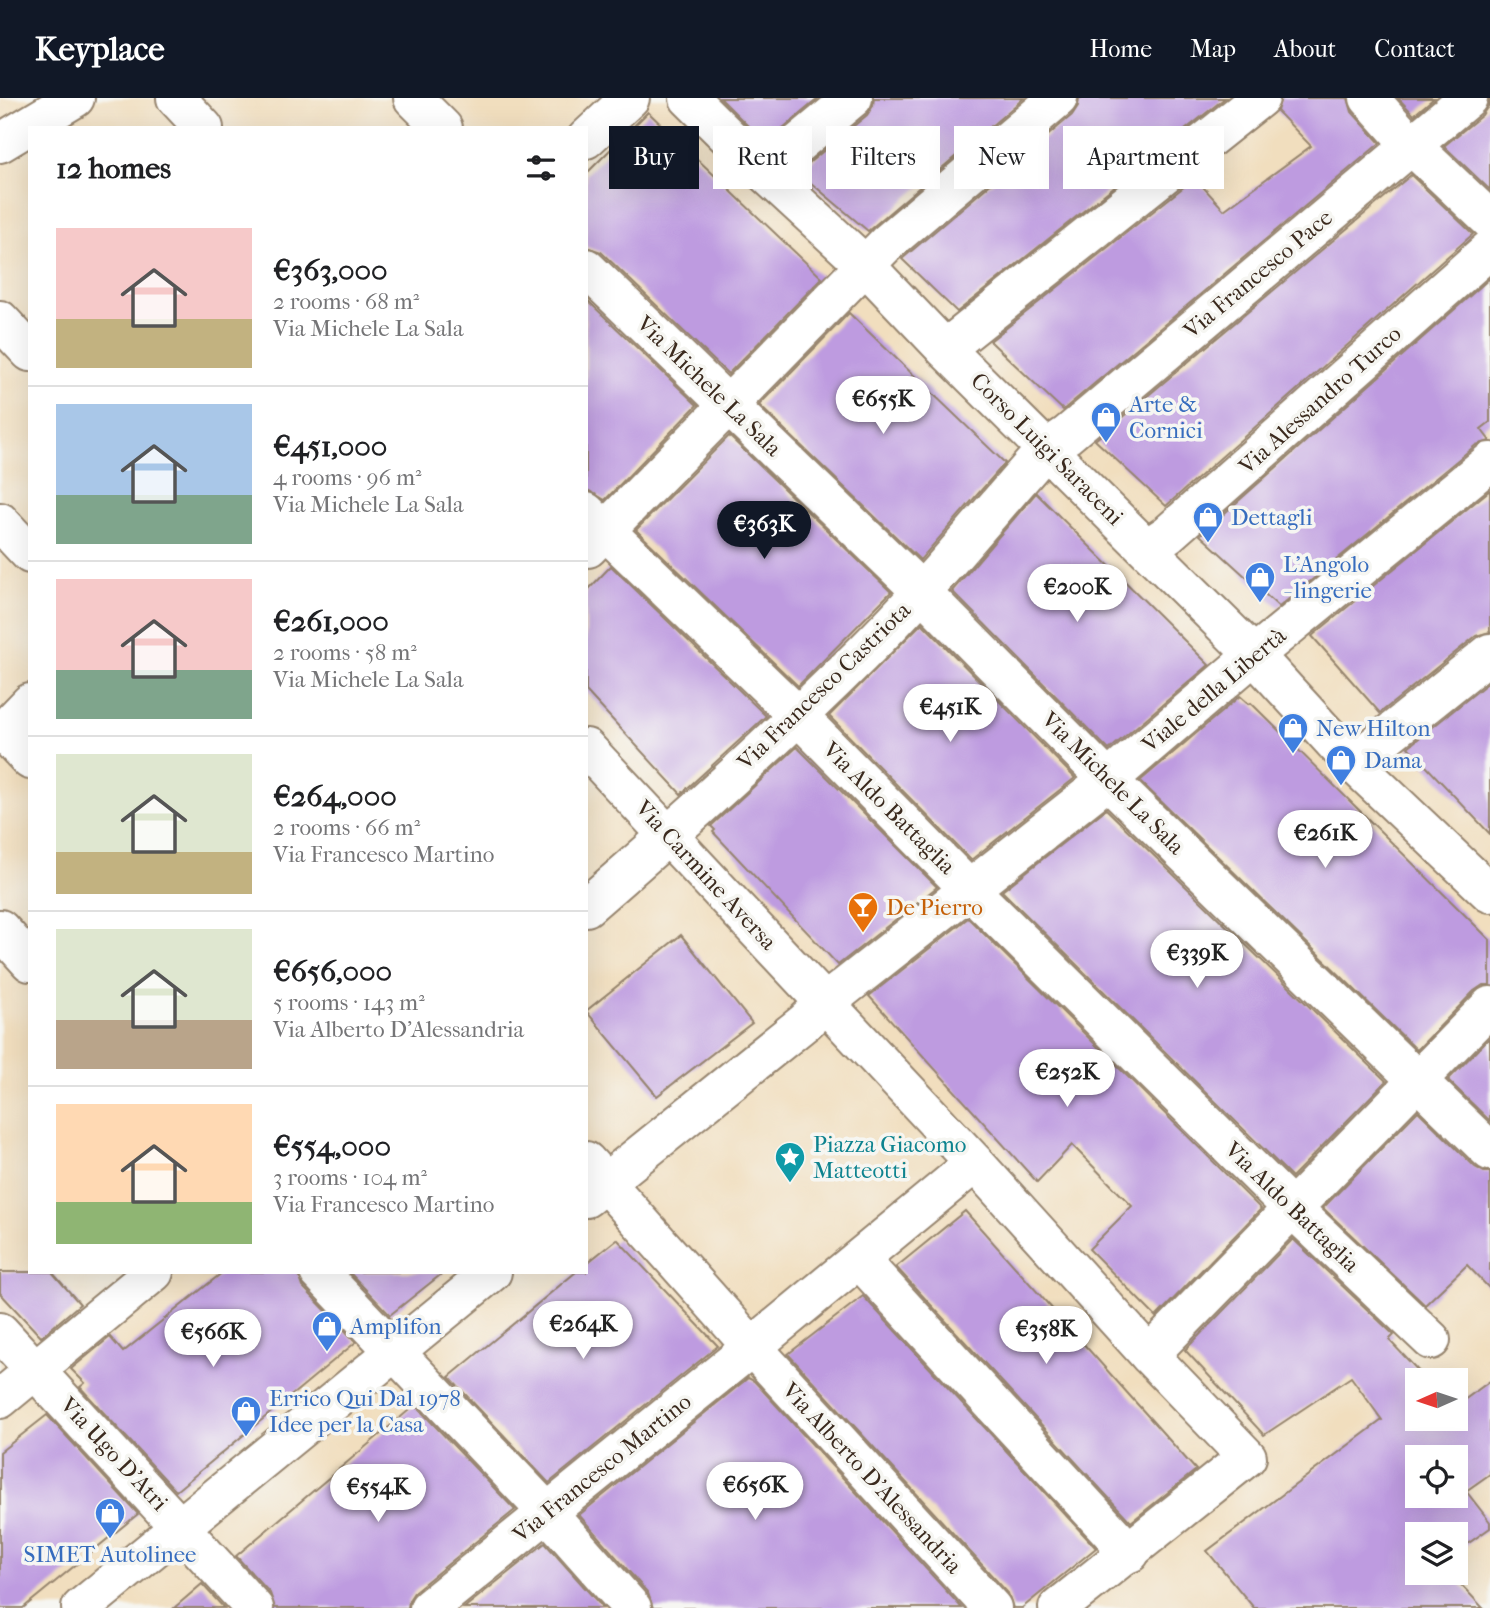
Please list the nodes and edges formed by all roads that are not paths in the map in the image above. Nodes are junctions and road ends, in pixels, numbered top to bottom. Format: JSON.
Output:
{"nodes":[{"id":1,"x":75,"y":98,"type":"edge"},
{"id":2,"x":176,"y":98,"type":"edge"},
{"id":3,"x":413,"y":98,"type":"edge"},
{"id":4,"x":630,"y":98,"type":"edge"},
{"id":5,"x":688,"y":98,"type":"edge"},
{"id":6,"x":853,"y":98,"type":"edge"},
{"id":7,"x":1058,"y":98,"type":"edge"},
{"id":8,"x":1260,"y":98,"type":"edge"},
{"id":9,"x":1369,"y":98,"type":"edge"},
{"id":10,"x":1468,"y":98,"type":"edge"},
{"id":11,"x":34,"y":126,"type":"edge"},
{"id":12,"x":202,"y":126,"type":"edge"},
{"id":13,"x":441,"y":126,"type":"edge"},
{"id":14,"x":717,"y":126,"type":"edge"},
{"id":15,"x":812,"y":132,"type":"edge"},
{"id":16,"x":588,"y":137,"type":"edge"},
{"id":17,"x":1410,"y":145,"type":"junction"},
{"id":18,"x":782,"y":189,"type":"edge"},
{"id":19,"x":1490,"y":220,"type":"edge"},
{"id":20,"x":1490,"y":249,"type":"edge"},
{"id":21,"x":865,"y":265,"type":"junction"},
{"id":22,"x":588,"y":270,"type":"edge"},
{"id":23,"x":0,"y":320,"type":"edge"},
{"id":24,"x":945,"y":349,"type":"junction"},
{"id":25,"x":28,"y":350,"type":"edge"},
{"id":26,"x":729,"y":405,"type":"junction"},
{"id":27,"x":1046,"y":449,"type":"junction"},
{"id":28,"x":1490,"y":462,"type":"edge"},
{"id":29,"x":0,"y":522,"type":"edge"},
{"id":30,"x":593,"y":531,"type":"edge"},
{"id":31,"x":1147,"y":548,"type":"junction"},
{"id":32,"x":28,"y":552,"type":"edge"},
{"id":33,"x":921,"y":592,"type":"junction"},
{"id":34,"x":1490,"y":653,"type":"edge"},
{"id":35,"x":1254,"y":655,"type":"junction"},
{"id":36,"x":28,"y":705,"type":"edge"},
{"id":37,"x":797,"y":715,"type":"junction"},
{"id":38,"x":1,"y":731,"type":"edge"},
{"id":39,"x":588,"y":750,"type":"edge"},
{"id":40,"x":28,"y":758,"type":"edge"},
{"id":41,"x":1353,"y":762,"type":"junction"},
{"id":42,"x":1108,"y":780,"type":"junction"},
{"id":43,"x":669,"y":836,"type":"junction"},
{"id":44,"x":970,"y":890,"type":"junction"},
{"id":45,"x":1490,"y":893,"type":"edge"},
{"id":46,"x":588,"y":905,"type":"edge"},
{"id":47,"x":0,"y":929,"type":"edge"},
{"id":48,"x":28,"y":960,"type":"edge"},
{"id":49,"x":1490,"y":1006,"type":"edge"},
{"id":50,"x":815,"y":1012,"type":"junction"},
{"id":51,"x":1417,"y":1080,"type":"junction"},
{"id":52,"x":1490,"y":1152,"type":"edge"},
{"id":53,"x":975,"y":1163,"type":"junction"},
{"id":54,"x":593,"y":1181,"type":"edge"},
{"id":55,"x":1292,"y":1208,"type":"junction"},
{"id":56,"x":859,"y":1259,"type":"junction"},
{"id":57,"x":152,"y":1274,"type":"edge"},
{"id":58,"x":321,"y":1274,"type":"edge"},
{"id":59,"x":490,"y":1274,"type":"edge"},
{"id":60,"x":0,"y":1332,"type":"edge"},
{"id":61,"x":763,"y":1338,"type":"junction"},
{"id":62,"x":1431,"y":1340,"type":"dead end"},
{"id":63,"x":396,"y":1352,"type":"junction"},
{"id":64,"x":1149,"y":1355,"type":"junction"},
{"id":65,"x":36,"y":1370,"type":"junction"},
{"id":66,"x":0,"y":1399,"type":"edge"},
{"id":67,"x":547,"y":1512,"type":"junction"},
{"id":68,"x":181,"y":1526,"type":"junction"},
{"id":69,"x":1129,"y":1553,"type":"junction"},
{"id":70,"x":81,"y":1608,"type":"edge"},
{"id":71,"x":254,"y":1608,"type":"edge"},
{"id":72,"x":429,"y":1608,"type":"edge"},
{"id":73,"x":632,"y":1608,"type":"edge"},
{"id":74,"x":992,"y":1608,"type":"edge"},
{"id":75,"x":1058,"y":1608,"type":"edge"}],
"edges":[{"from":1,"to":11,"type":"street"},
{"from":2,"to":12,"type":"street"},
{"from":3,"to":13,"type":"street"},
{"from":4,"to":16,"type":"street"},
{"from":5,"to":14,"type":"street","name":"Corso Luigi Saraceni"},
{"from":6,"to":15,"type":"street"},
{"from":7,"to":21,"type":"street"},
{"from":8,"to":24,"type":"street"},
{"from":9,"to":17,"type":"street"},
{"from":10,"to":17,"type":"street","name":"Via Francesco Pace"},
{"from":17,"to":19,"type":"street"},
{"from":17,"to":27,"type":"street","name":"Via Francesco Pace"},
{"from":18,"to":21,"type":"street","name":"Corso Luigi Saraceni"},
{"from":20,"to":31,"type":"street","name":"Via Alessandro Turco"},
{"from":21,"to":24,"type":"street","name":"Corso Luigi Saraceni"},
{"from":21,"to":26,"type":"street"},
{"from":22,"to":26,"type":"street","name":"Via Michele La Sala"},
{"from":23,"to":25,"type":"street"},
{"from":24,"to":27,"type":"street","name":"Corso Luigi Saraceni"},
{"from":26,"to":30,"type":"street"},
{"from":26,"to":33,"type":"street","name":"Via Michele La Sala"},
{"from":27,"to":31,"type":"street","name":"Corso Luigi Saraceni"},
{"from":27,"to":33,"type":"street","name":"Via Francesco Castriota"},
{"from":28,"to":35,"type":"street","name":"Viale della Libertà"},
{"from":29,"to":32,"type":"street"},
{"from":30,"to":37,"type":"street","name":"Via Aldo Battaglia"},
{"from":31,"to":35,"type":"street","name":"Corso Luigi Saraceni"},
{"from":33,"to":37,"type":"street","name":"Via Francesco Castriota"},
{"from":33,"to":42,"type":"street","name":"Via Michele La Sala"},
{"from":34,"to":41,"type":"street"},
{"from":35,"to":41,"type":"street","name":"Corso Luigi Saraceni"},
{"from":35,"to":42,"type":"street","name":"Viale della Libertà"},
{"from":36,"to":38,"type":"street"},
{"from":37,"to":43,"type":"street","name":"Via Francesco Castriota"},
{"from":37,"to":44,"type":"street","name":"Via Aldo Battaglia"},
{"from":38,"to":40,"type":"street"},
{"from":39,"to":43,"type":"street","name":"Via Carmine Aversa"},
{"from":41,"to":45,"type":"street","name":"Corso Luigi Saraceni"},
{"from":42,"to":44,"type":"street","name":"Viale della Libertà"},
{"from":42,"to":51,"type":"street","name":"Via Michele La Sala"},
{"from":43,"to":46,"type":"street","name":"Via Francesco Castriota"},
{"from":43,"to":50,"type":"street","name":"Via Carmine Aversa"},
{"from":44,"to":50,"type":"street","name":"Viale della Libertà"},
{"from":44,"to":55,"type":"street","name":"Via Aldo Battaglia"},
{"from":47,"to":48,"type":"street"},
{"from":49,"to":51,"type":"street"},
{"from":50,"to":53,"type":"street"},
{"from":50,"to":54,"type":"street"},
{"from":51,"to":52,"type":"street","name":"Via Michele La Sala"},
{"from":51,"to":55,"type":"street"},
{"from":53,"to":56,"type":"street"},
{"from":53,"to":64,"type":"street"},
{"from":54,"to":61,"type":"street"},
{"from":55,"to":62,"type":"street","name":"Via Aldo Battaglia"},
{"from":55,"to":64,"type":"street"},
{"from":56,"to":61,"type":"street"},
{"from":56,"to":69,"type":"street"},
{"from":57,"to":65,"type":"street"},
{"from":58,"to":63,"type":"street"},
{"from":59,"to":63,"type":"street"},
{"from":60,"to":65,"type":"street","name":"Via Ugo D'Atri"},
{"from":61,"to":67,"type":"street","name":"Via Francesco Martino"},
{"from":61,"to":74,"type":"street","name":"Via Alberto D'Alessandria"},
{"from":63,"to":67,"type":"street"},
{"from":63,"to":68,"type":"street"},
{"from":64,"to":69,"type":"street"},
{"from":65,"to":66,"type":"street"},
{"from":65,"to":68,"type":"street","name":"Via Ugo D'Atri"},
{"from":67,"to":72,"type":"street","name":"Via Francesco Martino"},
{"from":67,"to":73,"type":"street"},
{"from":68,"to":70,"type":"street"},
{"from":68,"to":71,"type":"street","name":"Via Ugo D'Atri"},
{"from":69,"to":75,"type":"street"}]}
